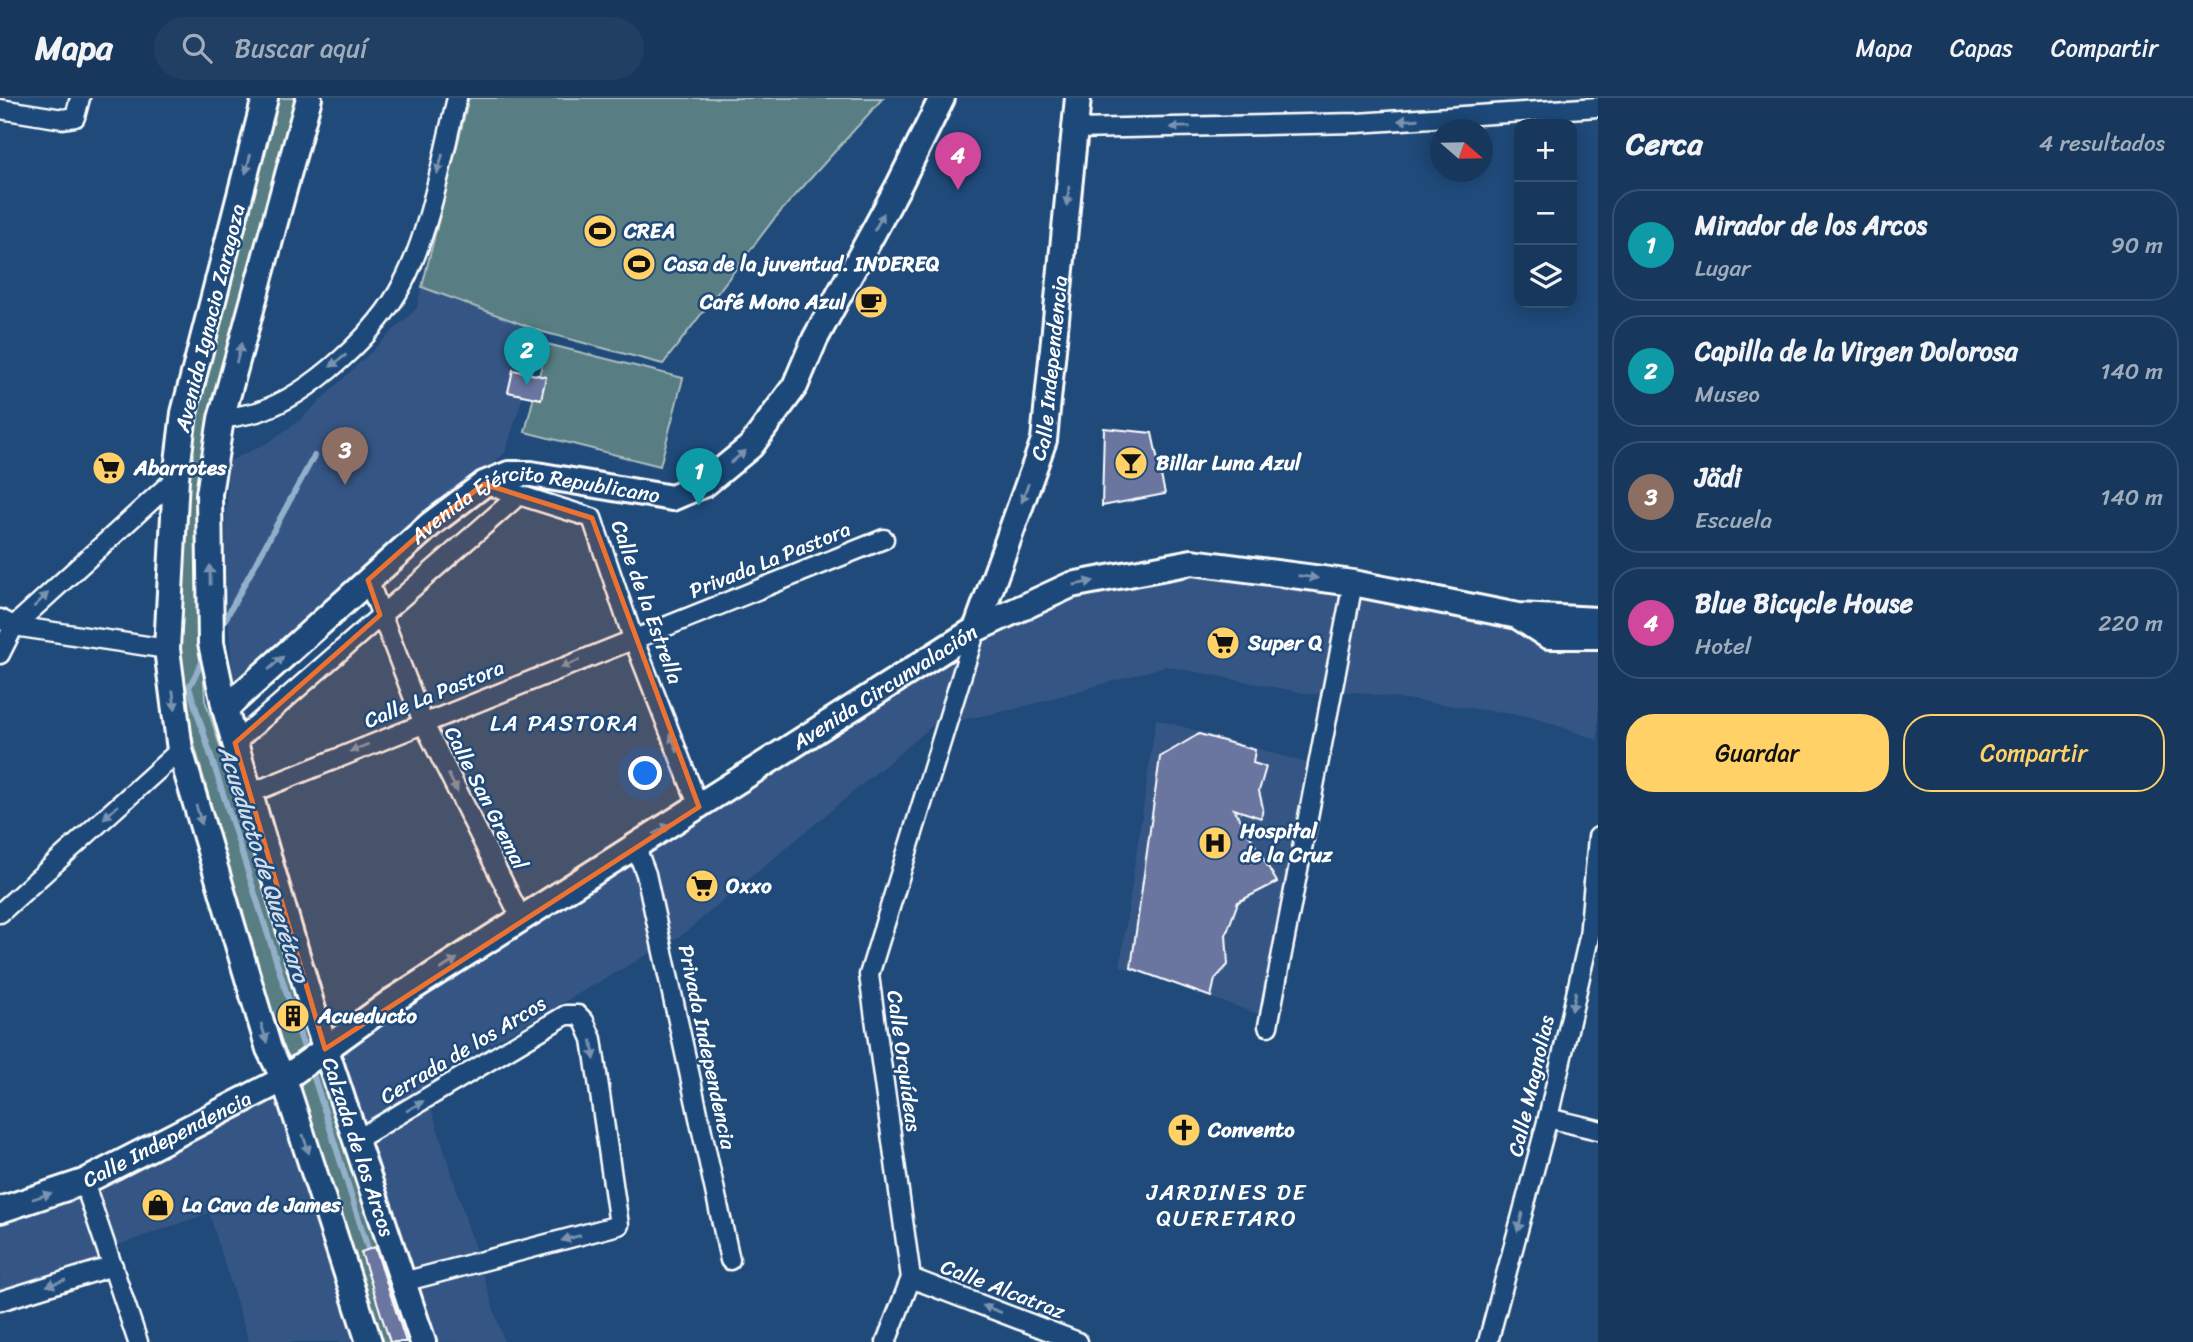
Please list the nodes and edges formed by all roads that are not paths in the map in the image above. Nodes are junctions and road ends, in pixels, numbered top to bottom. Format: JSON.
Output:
{"nodes":[{"id":1,"x":80,"y":98,"type":"edge"},
{"id":2,"x":265,"y":98,"type":"edge"},
{"id":3,"x":309,"y":98,"type":"edge"},
{"id":4,"x":457,"y":98,"type":"edge"},
{"id":5,"x":942,"y":98,"type":"edge"},
{"id":6,"x":1078,"y":98,"type":"edge"},
{"id":7,"x":1598,"y":107,"type":"edge"},
{"id":8,"x":0,"y":109,"type":"edge"},
{"id":9,"x":1075,"y":129,"type":"junction"},
{"id":10,"x":221,"y":419,"type":"junction"},
{"id":11,"x":176,"y":478,"type":"junction"},
{"id":12,"x":484,"y":484,"type":"junction"},
{"id":13,"x":519,"y":495,"type":"junction"},
{"id":14,"x":884,"y":539,"type":"dead end"},
{"id":15,"x":368,"y":580,"type":"junction"},
{"id":16,"x":1353,"y":583,"type":"junction"},
{"id":17,"x":380,"y":615,"type":"junction"},
{"id":18,"x":1518,"y":616,"type":"junction"},
{"id":19,"x":1598,"y":620,"type":"edge"},
{"id":20,"x":7,"y":622,"type":"edge"},
{"id":21,"x":976,"y":629,"type":"junction"},
{"id":22,"x":1598,"y":636,"type":"edge"},
{"id":23,"x":634,"y":638,"type":"junction"},
{"id":24,"x":167,"y":649,"type":"junction"},
{"id":25,"x":0,"y":654,"type":"edge"},
{"id":26,"x":225,"y":709,"type":"junction"},
{"id":27,"x":423,"y":722,"type":"junction"},
{"id":28,"x":235,"y":743,"type":"junction"},
{"id":29,"x":180,"y":750,"type":"junction"},
{"id":30,"x":251,"y":793,"type":"junction"},
{"id":31,"x":699,"y":807,"type":"junction"},
{"id":32,"x":1598,"y":837,"type":"edge"},
{"id":33,"x":635,"y":845,"type":"junction"},
{"id":34,"x":0,"y":913,"type":"edge"},
{"id":35,"x":521,"y":918,"type":"junction"},
{"id":36,"x":1268,"y":1026,"type":"dead end"},
{"id":37,"x":322,"y":1040,"type":"junction"},
{"id":38,"x":284,"y":1079,"type":"junction"},
{"id":39,"x":1548,"y":1118,"type":"junction"},
{"id":40,"x":1598,"y":1130,"type":"edge"},
{"id":41,"x":356,"y":1140,"type":"junction"},
{"id":42,"x":84,"y":1182,"type":"junction"},
{"id":43,"x":0,"y":1209,"type":"edge"},
{"id":44,"x":730,"y":1260,"type":"dead end"},
{"id":45,"x":113,"y":1266,"type":"junction"},
{"id":46,"x":911,"y":1278,"type":"junction"},
{"id":47,"x":403,"y":1282,"type":"junction"},
{"id":48,"x":0,"y":1301,"type":"edge"},
{"id":49,"x":138,"y":1342,"type":"edge"},
{"id":50,"x":369,"y":1342,"type":"edge"},
{"id":51,"x":423,"y":1342,"type":"edge"},
{"id":52,"x":886,"y":1342,"type":"edge"},
{"id":53,"x":1078,"y":1342,"type":"edge"},
{"id":54,"x":1488,"y":1342,"type":"edge"}],
"edges":[{"from":1,"to":8,"type":"street"},
{"from":2,"to":11,"type":"street","name":"Avenida Ignacio Zaragoza","one_way":true},
{"from":10,"to":3,"type":"street","name":"Avenida Ignacio Zaragoza","one_way":true},
{"from":4,"to":10,"type":"street","one_way":true},
{"from":12,"to":5,"type":"street","name":"Avenida Ejército Republicano","one_way":true},
{"from":6,"to":9,"type":"street","name":"Calle Independencia"},
{"from":7,"to":9,"type":"street","one_way":true},
{"from":9,"to":21,"type":"street","name":"Calle Independencia","one_way":true},
{"from":26,"to":10,"type":"street","name":"Avenida Ignacio Zaragoza","one_way":true},
{"from":20,"to":11,"type":"street","one_way":true},
{"from":11,"to":24,"type":"street","name":"Avenida Ignacio Zaragoza"},
{"from":12,"to":13,"type":"street","name":"Calle de la Estrella"},
{"from":12,"to":15,"type":"street","name":"Avenida Ejército Republicano"},
{"from":13,"to":17,"type":"street"},
{"from":13,"to":23,"type":"street","name":"Calle de la Estrella"},
{"from":14,"to":23,"type":"street","name":"Privada La Pastora"},
{"from":15,"to":17,"type":"street","name":"Calle San Gremal"},
{"from":26,"to":15,"type":"street","name":"Avenida Ejército Republicano","one_way":true},
{"from":16,"to":18,"type":"street","name":"Avenida Circunvalación"},
{"from":21,"to":16,"type":"street","name":"Avenida Circunvalación","one_way":true},
{"from":16,"to":36,"type":"street"},
{"from":17,"to":27,"type":"street","name":"Calle San Gremal"},
{"from":17,"to":28,"type":"street"},
{"from":18,"to":19,"type":"street","name":"Avenida Circunvalación"},
{"from":18,"to":22,"type":"street","name":"Avenida Circunvalación"},
{"from":20,"to":24,"type":"street"},
{"from":20,"to":25,"type":"street"},
{"from":21,"to":31,"type":"street","name":"Avenida Circunvalación"},
{"from":21,"to":46,"type":"street","name":"Calle Orquídeas"},
{"from":23,"to":27,"type":"street","name":"Calle La Pastora","one_way":true},
{"from":31,"to":23,"type":"street","name":"Calle de la Estrella","one_way":true},
{"from":24,"to":29,"type":"street","name":"Avenida Ignacio Zaragoza","one_way":true},
{"from":26,"to":28,"type":"street","name":"Calzada de los Arcos"},
{"from":27,"to":30,"type":"street","name":"Calle La Pastora","one_way":true},
{"from":27,"to":35,"type":"street","name":"Calle San Gremal","one_way":true},
{"from":28,"to":30,"type":"street","name":"Calzada de los Arcos"},
{"from":29,"to":34,"type":"street","one_way":true},
{"from":29,"to":38,"type":"street","one_way":true},
{"from":30,"to":37,"type":"street","name":"Calzada de los Arcos"},
{"from":33,"to":31,"type":"street","name":"Avenida Circunvalación","one_way":true},
{"from":32,"to":39,"type":"street","name":"Calle Magnolias","one_way":true},
{"from":33,"to":35,"type":"street","name":"Avenida Circunvalación"},
{"from":33,"to":44,"type":"street","name":"Privada Independencia"},
{"from":37,"to":35,"type":"street","name":"Avenida Circunvalación","one_way":true},
{"from":37,"to":38,"type":"street","name":"Calle Independencia"},
{"from":37,"to":41,"type":"street","name":"Calzada de los Arcos"},
{"from":38,"to":42,"type":"street","name":"Calle Independencia"},
{"from":38,"to":50,"type":"street","one_way":true},
{"from":39,"to":40,"type":"street"},
{"from":39,"to":54,"type":"street","name":"Calle Magnolias","one_way":true},
{"from":41,"to":47,"type":"street","name":"Calzada de los Arcos"},
{"from":41,"to":47,"type":"street","name":"Cerrada de los Arcos","one_way":true},
{"from":43,"to":42,"type":"street","name":"Calle Independencia","one_way":true},
{"from":42,"to":45,"type":"street"},
{"from":45,"to":48,"type":"street","one_way":true},
{"from":45,"to":49,"type":"street"},
{"from":46,"to":52,"type":"street","name":"Calle Orquídeas"},
{"from":53,"to":46,"type":"street","name":"Calle Alcatraz","one_way":true},
{"from":47,"to":51,"type":"street","name":"Calzada de los Arcos"}]}
